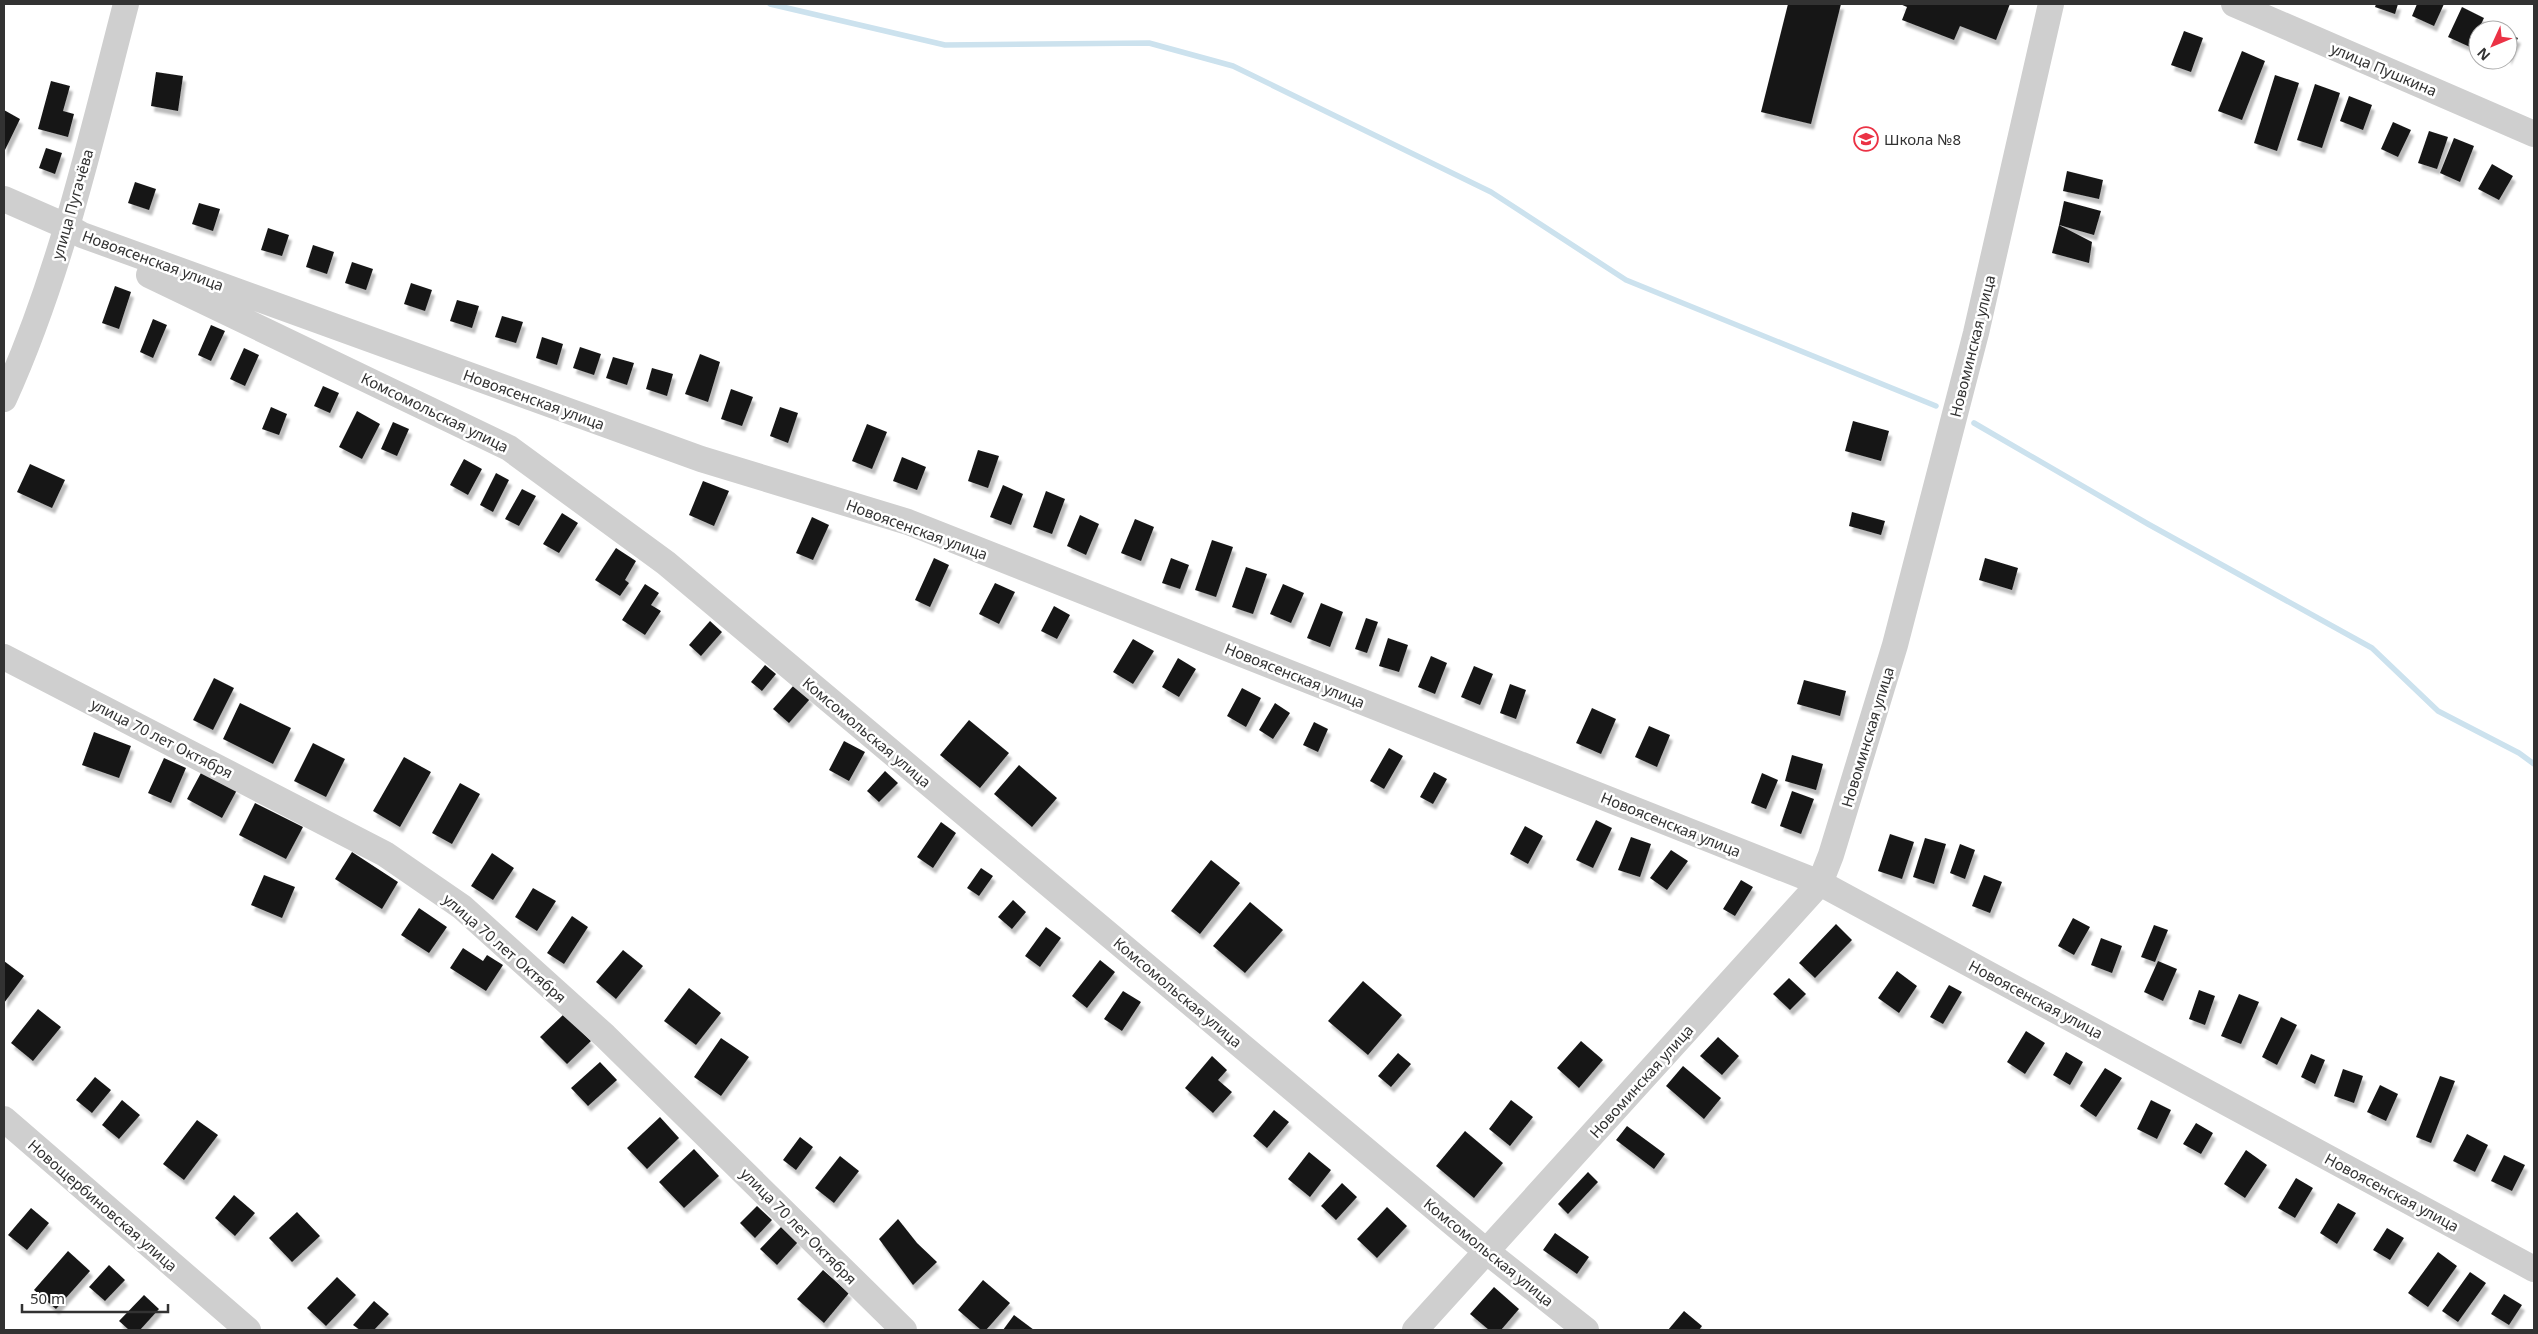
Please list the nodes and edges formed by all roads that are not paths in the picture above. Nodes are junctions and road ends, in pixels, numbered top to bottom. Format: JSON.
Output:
{"nodes":[{"id":1,"x":126,"y":4,"type":"edge"},
{"id":2,"x":2051,"y":4,"type":"edge"},
{"id":3,"x":2234,"y":4,"type":"edge"},
{"id":4,"x":2534,"y":134,"type":"edge"},
{"id":5,"x":4,"y":199,"type":"edge"},
{"id":6,"x":75,"y":231,"type":"junction"},
{"id":7,"x":4,"y":399,"type":"edge"},
{"id":8,"x":4,"y":657,"type":"edge"},
{"id":9,"x":1820,"y":882,"type":"junction"},
{"id":10,"x":4,"y":1119,"type":"edge"},
{"id":11,"x":1486,"y":1251,"type":"junction"},
{"id":12,"x":2534,"y":1269,"type":"edge"},
{"id":13,"x":248,"y":1330,"type":"edge"},
{"id":14,"x":904,"y":1330,"type":"edge"},
{"id":15,"x":1415,"y":1330,"type":"edge"},
{"id":16,"x":1586,"y":1330,"type":"edge"}],
"edges":[{"from":1,"to":6,"type":"street","name":"улица Пугачёва"},
{"from":2,"to":9,"type":"street","name":"Новоминская улица"},
{"from":3,"to":4,"type":"street","name":"улица Пушкина"},
{"from":5,"to":6,"type":"street","name":"Новоясенская улица"},
{"from":6,"to":7,"type":"street","name":"улица Пугачёва"},
{"from":6,"to":9,"type":"street","name":"Новоясенская улица"},
{"from":6,"to":11,"type":"street","name":"Комсомольская улица"},
{"from":8,"to":14,"type":"street","name":"улица 70 лет Октября"},
{"from":9,"to":11,"type":"street","name":"Новоминская улица"},
{"from":9,"to":12,"type":"street","name":"Новоясенская улица"},
{"from":10,"to":13,"type":"street","name":"Новощербиновская улица"},
{"from":11,"to":15,"type":"street","name":"Новоминская улица"},
{"from":11,"to":16,"type":"street","name":"Комсомольская улица"}]}
